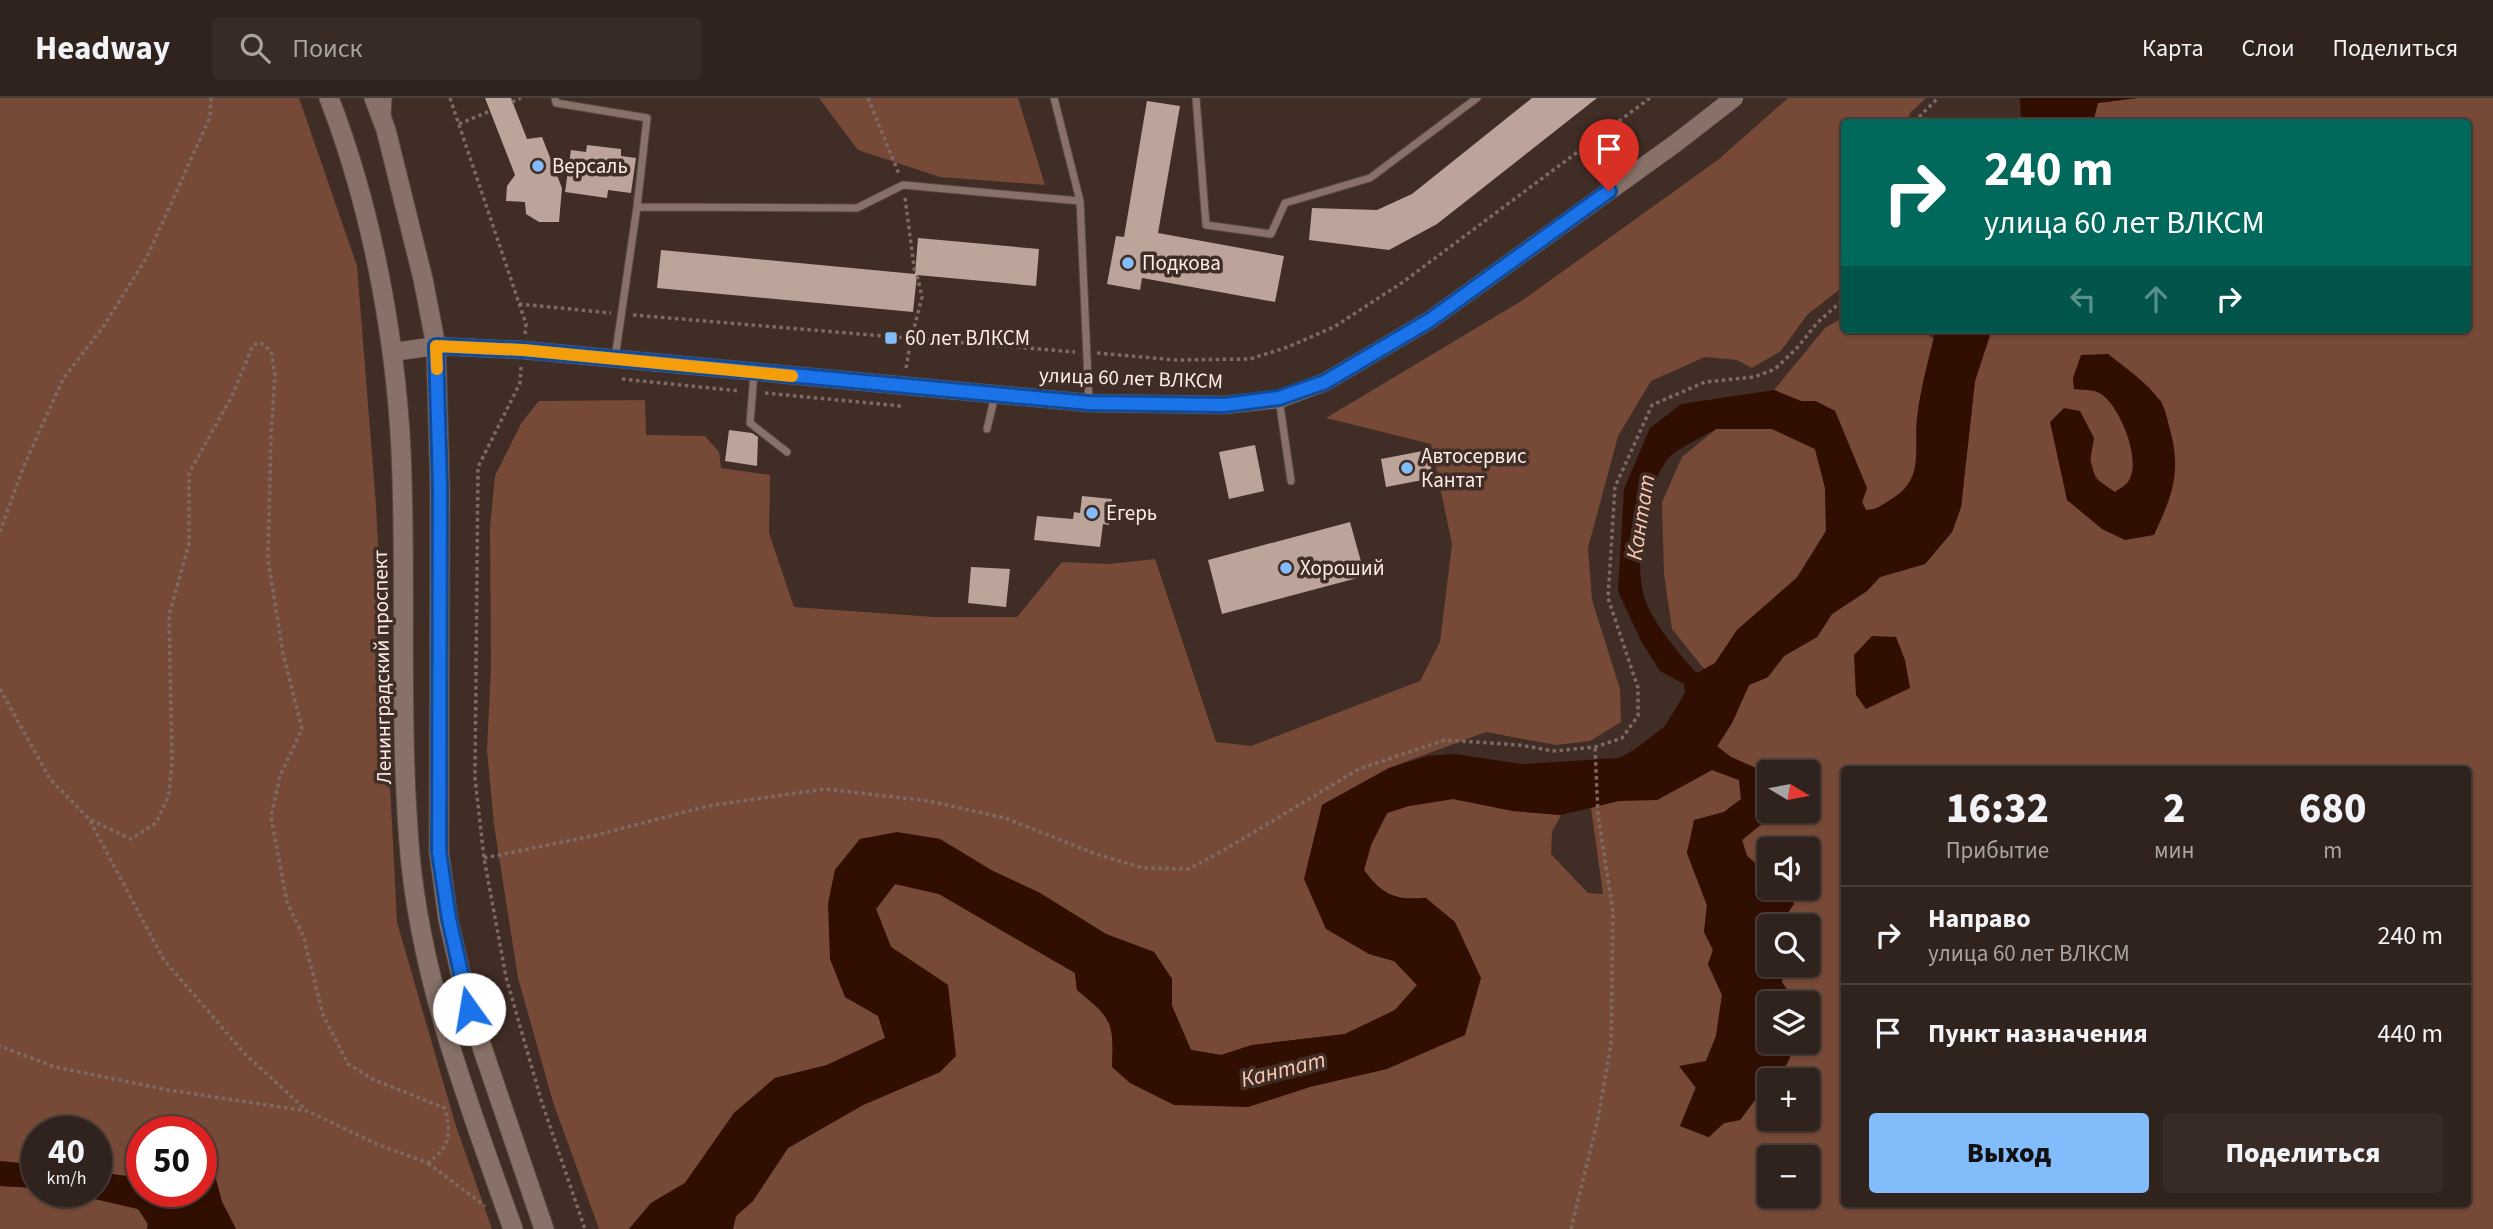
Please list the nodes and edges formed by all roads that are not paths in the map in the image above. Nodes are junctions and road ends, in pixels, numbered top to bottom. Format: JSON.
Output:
{"nodes":[{"id":1,"x":329,"y":98,"type":"edge"},
{"id":2,"x":374,"y":98,"type":"edge"},
{"id":3,"x":388,"y":98,"type":"edge"},
{"id":4,"x":555,"y":98,"type":"edge"},
{"id":5,"x":1054,"y":98,"type":"edge"},
{"id":6,"x":1196,"y":98,"type":"edge"},
{"id":7,"x":1477,"y":98,"type":"edge"},
{"id":8,"x":1734,"y":98,"type":"edge"},
{"id":9,"x":386,"y":130,"type":"junction"},
{"id":10,"x":1080,"y":201,"type":"junction"},
{"id":11,"x":637,"y":207,"type":"junction"},
{"id":12,"x":436,"y":346,"type":"junction"},
{"id":13,"x":393,"y":352,"type":"junction"},
{"id":14,"x":615,"y":359,"type":"junction"},
{"id":15,"x":754,"y":372,"type":"junction"},
{"id":16,"x":995,"y":395,"type":"junction"},
{"id":17,"x":1279,"y":398,"type":"junction"},
{"id":18,"x":1089,"y":403,"type":"junction"},
{"id":19,"x":987,"y":429,"type":"dead end"},
{"id":20,"x":787,"y":452,"type":"dead end"},
{"id":21,"x":1291,"y":481,"type":"dead end"},
{"id":22,"x":513,"y":1229,"type":"edge"},
{"id":23,"x":544,"y":1229,"type":"edge"}],
"edges":[{"from":1,"to":13,"type":"main road","name":"Ленинградский проспект"},
{"from":2,"to":9,"type":"main road"},
{"from":3,"to":9,"type":"lane"},
{"from":4,"to":11,"type":"lane"},
{"from":5,"to":10,"type":"lane"},
{"from":6,"to":7,"type":"lane"},
{"from":8,"to":17,"type":"street","name":"улица 60 лет ВЛКСМ"},
{"from":9,"to":12,"type":"main road"},
{"from":10,"to":11,"type":"lane"},
{"from":10,"to":18,"type":"lane"},
{"from":11,"to":14,"type":"lane"},
{"from":12,"to":13,"type":"street","name":"улица 60 лет ВЛКСМ"},
{"from":12,"to":14,"type":"street","name":"улица 60 лет ВЛКСМ"},
{"from":12,"to":23,"type":"main road"},
{"from":13,"to":22,"type":"main road","name":"Ленинградский проспект"},
{"from":14,"to":15,"type":"street","name":"улица 60 лет ВЛКСМ"},
{"from":15,"to":16,"type":"street","name":"улица 60 лет ВЛКСМ"},
{"from":15,"to":20,"type":"lane"},
{"from":16,"to":18,"type":"street","name":"улица 60 лет ВЛКСМ"},
{"from":16,"to":19,"type":"lane"},
{"from":17,"to":18,"type":"street","name":"улица 60 лет ВЛКСМ"},
{"from":17,"to":21,"type":"lane"}]}
